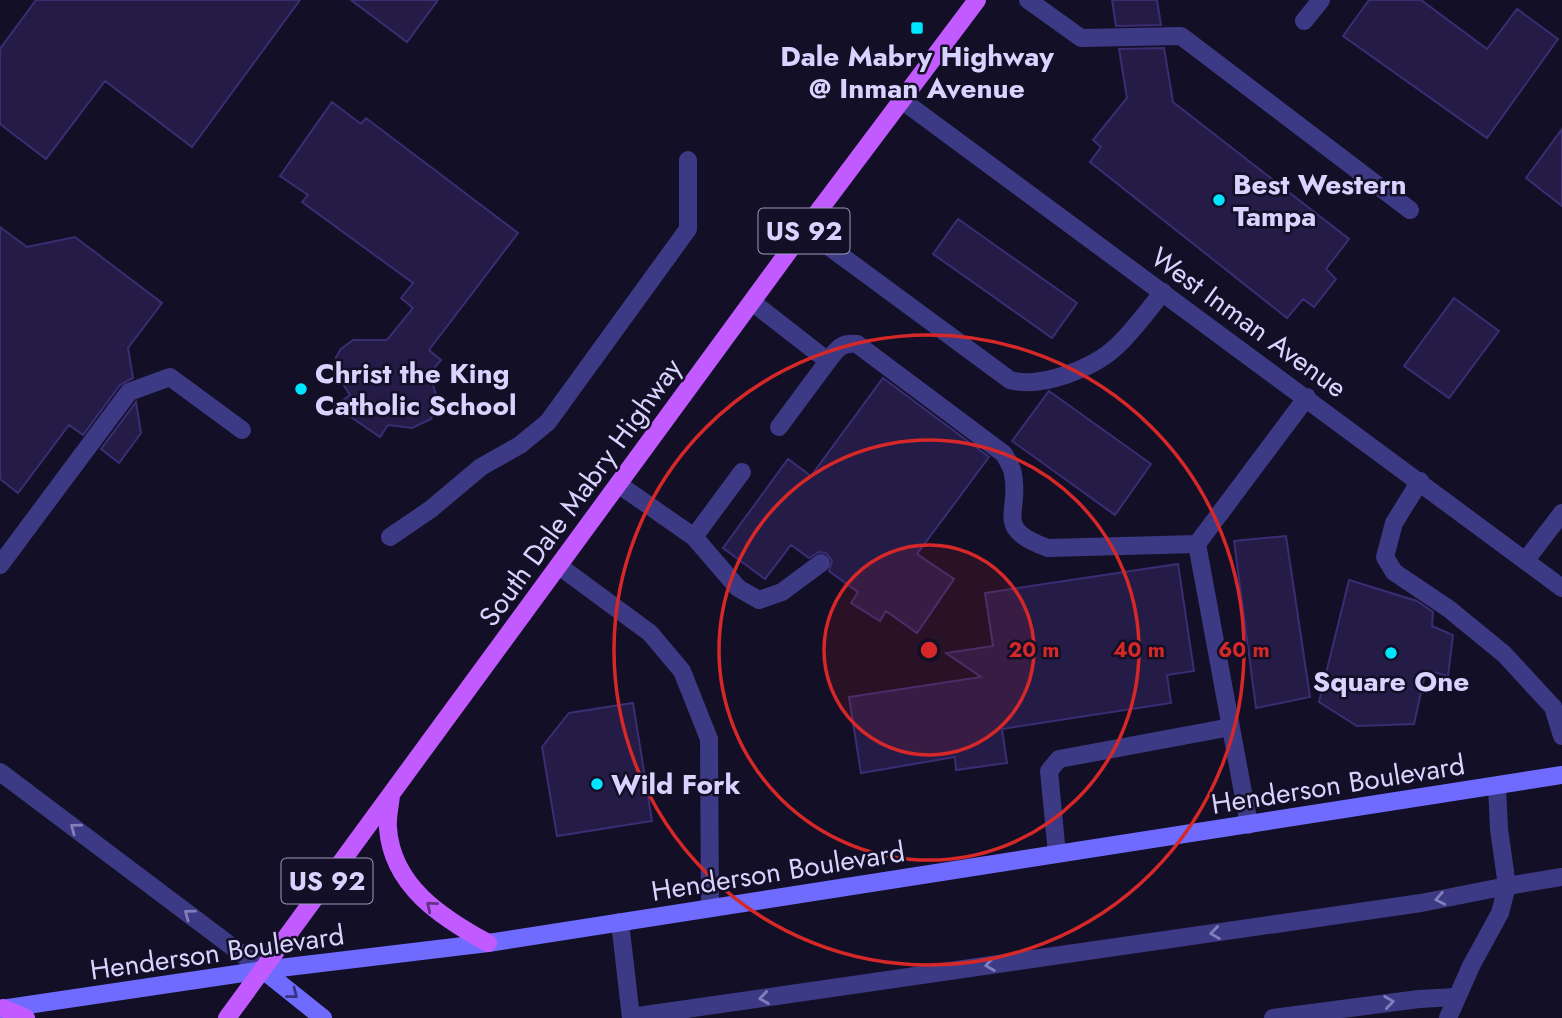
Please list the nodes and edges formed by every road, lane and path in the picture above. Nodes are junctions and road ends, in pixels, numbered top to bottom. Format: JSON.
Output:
{"nodes":[{"id":1,"x":977,"y":0,"type":"edge"},
{"id":2,"x":1028,"y":0,"type":"edge"},
{"id":3,"x":1321,"y":0,"type":"edge"},
{"id":4,"x":1304,"y":21,"type":"dead end"},
{"id":5,"x":903,"y":100,"type":"junction"},
{"id":6,"x":688,"y":160,"type":"dead end"},
{"id":7,"x":1410,"y":210,"type":"dead end"},
{"id":8,"x":805,"y":229,"type":"junction"},
{"id":9,"x":1163,"y":292,"type":"junction"},
{"id":10,"x":752,"y":302,"type":"junction"},
{"id":11,"x":828,"y":361,"type":"junction"},
{"id":12,"x":1307,"y":397,"type":"junction"},
{"id":13,"x":779,"y":427,"type":"dead end"},
{"id":14,"x":242,"y":430,"type":"dead end"},
{"id":15,"x":742,"y":472,"type":"dead end"},
{"id":16,"x":1420,"y":481,"type":"junction"},
{"id":17,"x":618,"y":484,"type":"junction"},
{"id":18,"x":1562,"y":513,"type":"edge"},
{"id":19,"x":390,"y":537,"type":"dead end"},
{"id":20,"x":695,"y":537,"type":"junction"},
{"id":21,"x":1197,"y":544,"type":"junction"},
{"id":22,"x":1526,"y":560,"type":"junction"},
{"id":23,"x":821,"y":564,"type":"dead end"},
{"id":24,"x":0,"y":565,"type":"edge"},
{"id":25,"x":559,"y":566,"type":"junction"},
{"id":26,"x":1562,"y":588,"type":"edge"},
{"id":27,"x":1231,"y":727,"type":"junction"},
{"id":28,"x":1562,"y":736,"type":"edge"},
{"id":29,"x":0,"y":772,"type":"edge"},
{"id":30,"x":1562,"y":775,"type":"edge"},
{"id":31,"x":1497,"y":786,"type":"junction"},
{"id":32,"x":392,"y":792,"type":"junction"},
{"id":33,"x":1249,"y":825,"type":"junction"},
{"id":34,"x":1057,"y":854,"type":"junction"},
{"id":35,"x":1562,"y":877,"type":"edge"},
{"id":36,"x":1507,"y":886,"type":"junction"},
{"id":37,"x":710,"y":908,"type":"junction"},
{"id":38,"x":620,"y":922,"type":"junction"},
{"id":39,"x":488,"y":943,"type":"junction"},
{"id":40,"x":263,"y":970,"type":"junction"},
{"id":41,"x":1456,"y":997,"type":"junction"},
{"id":42,"x":1,"y":1004,"type":"edge"},
{"id":43,"x":631,"y":1017,"type":"edge"},
{"id":44,"x":26,"y":1018,"type":"edge"},
{"id":45,"x":228,"y":1018,"type":"edge"},
{"id":46,"x":324,"y":1018,"type":"edge"},
{"id":47,"x":1273,"y":1018,"type":"edge"},
{"id":48,"x":1448,"y":1018,"type":"edge"}],
"edges":[{"from":1,"to":5,"type":"main road","name":"South Dale Mabry Highway","number":"US 92"},
{"from":2,"to":7,"type":"street"},
{"from":3,"to":4,"type":"street"},
{"from":5,"to":8,"type":"main road","name":"South Dale Mabry Highway","number":"US 92"},
{"from":5,"to":9,"type":"street","name":"West Inman Avenue"},
{"from":6,"to":19,"type":"street"},
{"from":8,"to":9,"type":"street"},
{"from":8,"to":10,"type":"main road","name":"South Dale Mabry Highway","number":"US 92"},
{"from":9,"to":12,"type":"street","name":"West Inman Avenue"},
{"from":10,"to":11,"type":"street"},
{"from":10,"to":17,"type":"main road","name":"South Dale Mabry Highway","number":"US 92"},
{"from":11,"to":13,"type":"street"},
{"from":11,"to":21,"type":"street"},
{"from":12,"to":16,"type":"street","name":"West Inman Avenue"},
{"from":12,"to":21,"type":"street"},
{"from":14,"to":24,"type":"street"},
{"from":15,"to":20,"type":"street"},
{"from":16,"to":22,"type":"street","name":"West Inman Avenue"},
{"from":16,"to":28,"type":"street"},
{"from":17,"to":20,"type":"street"},
{"from":17,"to":25,"type":"main road","name":"South Dale Mabry Highway","number":"US 92"},
{"from":18,"to":22,"type":"street"},
{"from":20,"to":23,"type":"street"},
{"from":21,"to":27,"type":"street"},
{"from":22,"to":26,"type":"street","name":"West Inman Avenue"},
{"from":25,"to":32,"type":"main road","name":"South Dale Mabry Highway","number":"US 92"},
{"from":25,"to":37,"type":"street"},
{"from":27,"to":33,"type":"street"},
{"from":27,"to":34,"type":"street"},
{"from":40,"to":29,"type":"street","one_way":true},
{"from":30,"to":31,"type":"main road","name":"Henderson Boulevard"},
{"from":31,"to":33,"type":"main road","name":"Henderson Boulevard"},
{"from":31,"to":36,"type":"street"},
{"from":39,"to":32,"type":"main road","one_way":true},
{"from":32,"to":40,"type":"main road","name":"South Dale Mabry Highway","number":"US 92"},
{"from":33,"to":34,"type":"main road","name":"Henderson Boulevard"},
{"from":34,"to":37,"type":"main road","name":"Henderson Boulevard"},
{"from":35,"to":36,"type":"street"},
{"from":36,"to":41,"type":"street"},
{"from":36,"to":43,"type":"street","one_way":true},
{"from":37,"to":38,"type":"main road","name":"Henderson Boulevard"},
{"from":38,"to":39,"type":"main road","name":"Henderson Boulevard"},
{"from":38,"to":43,"type":"street"},
{"from":39,"to":40,"type":"main road","name":"Henderson Boulevard"},
{"from":40,"to":42,"type":"main road","name":"Henderson Boulevard"},
{"from":40,"to":45,"type":"main road","name":"South Dale Mabry Highway","number":"US 92"},
{"from":40,"to":46,"type":"main road","one_way":true},
{"from":47,"to":41,"type":"street","one_way":true},
{"from":41,"to":48,"type":"street"},
{"from":42,"to":44,"type":"main road"}]}
